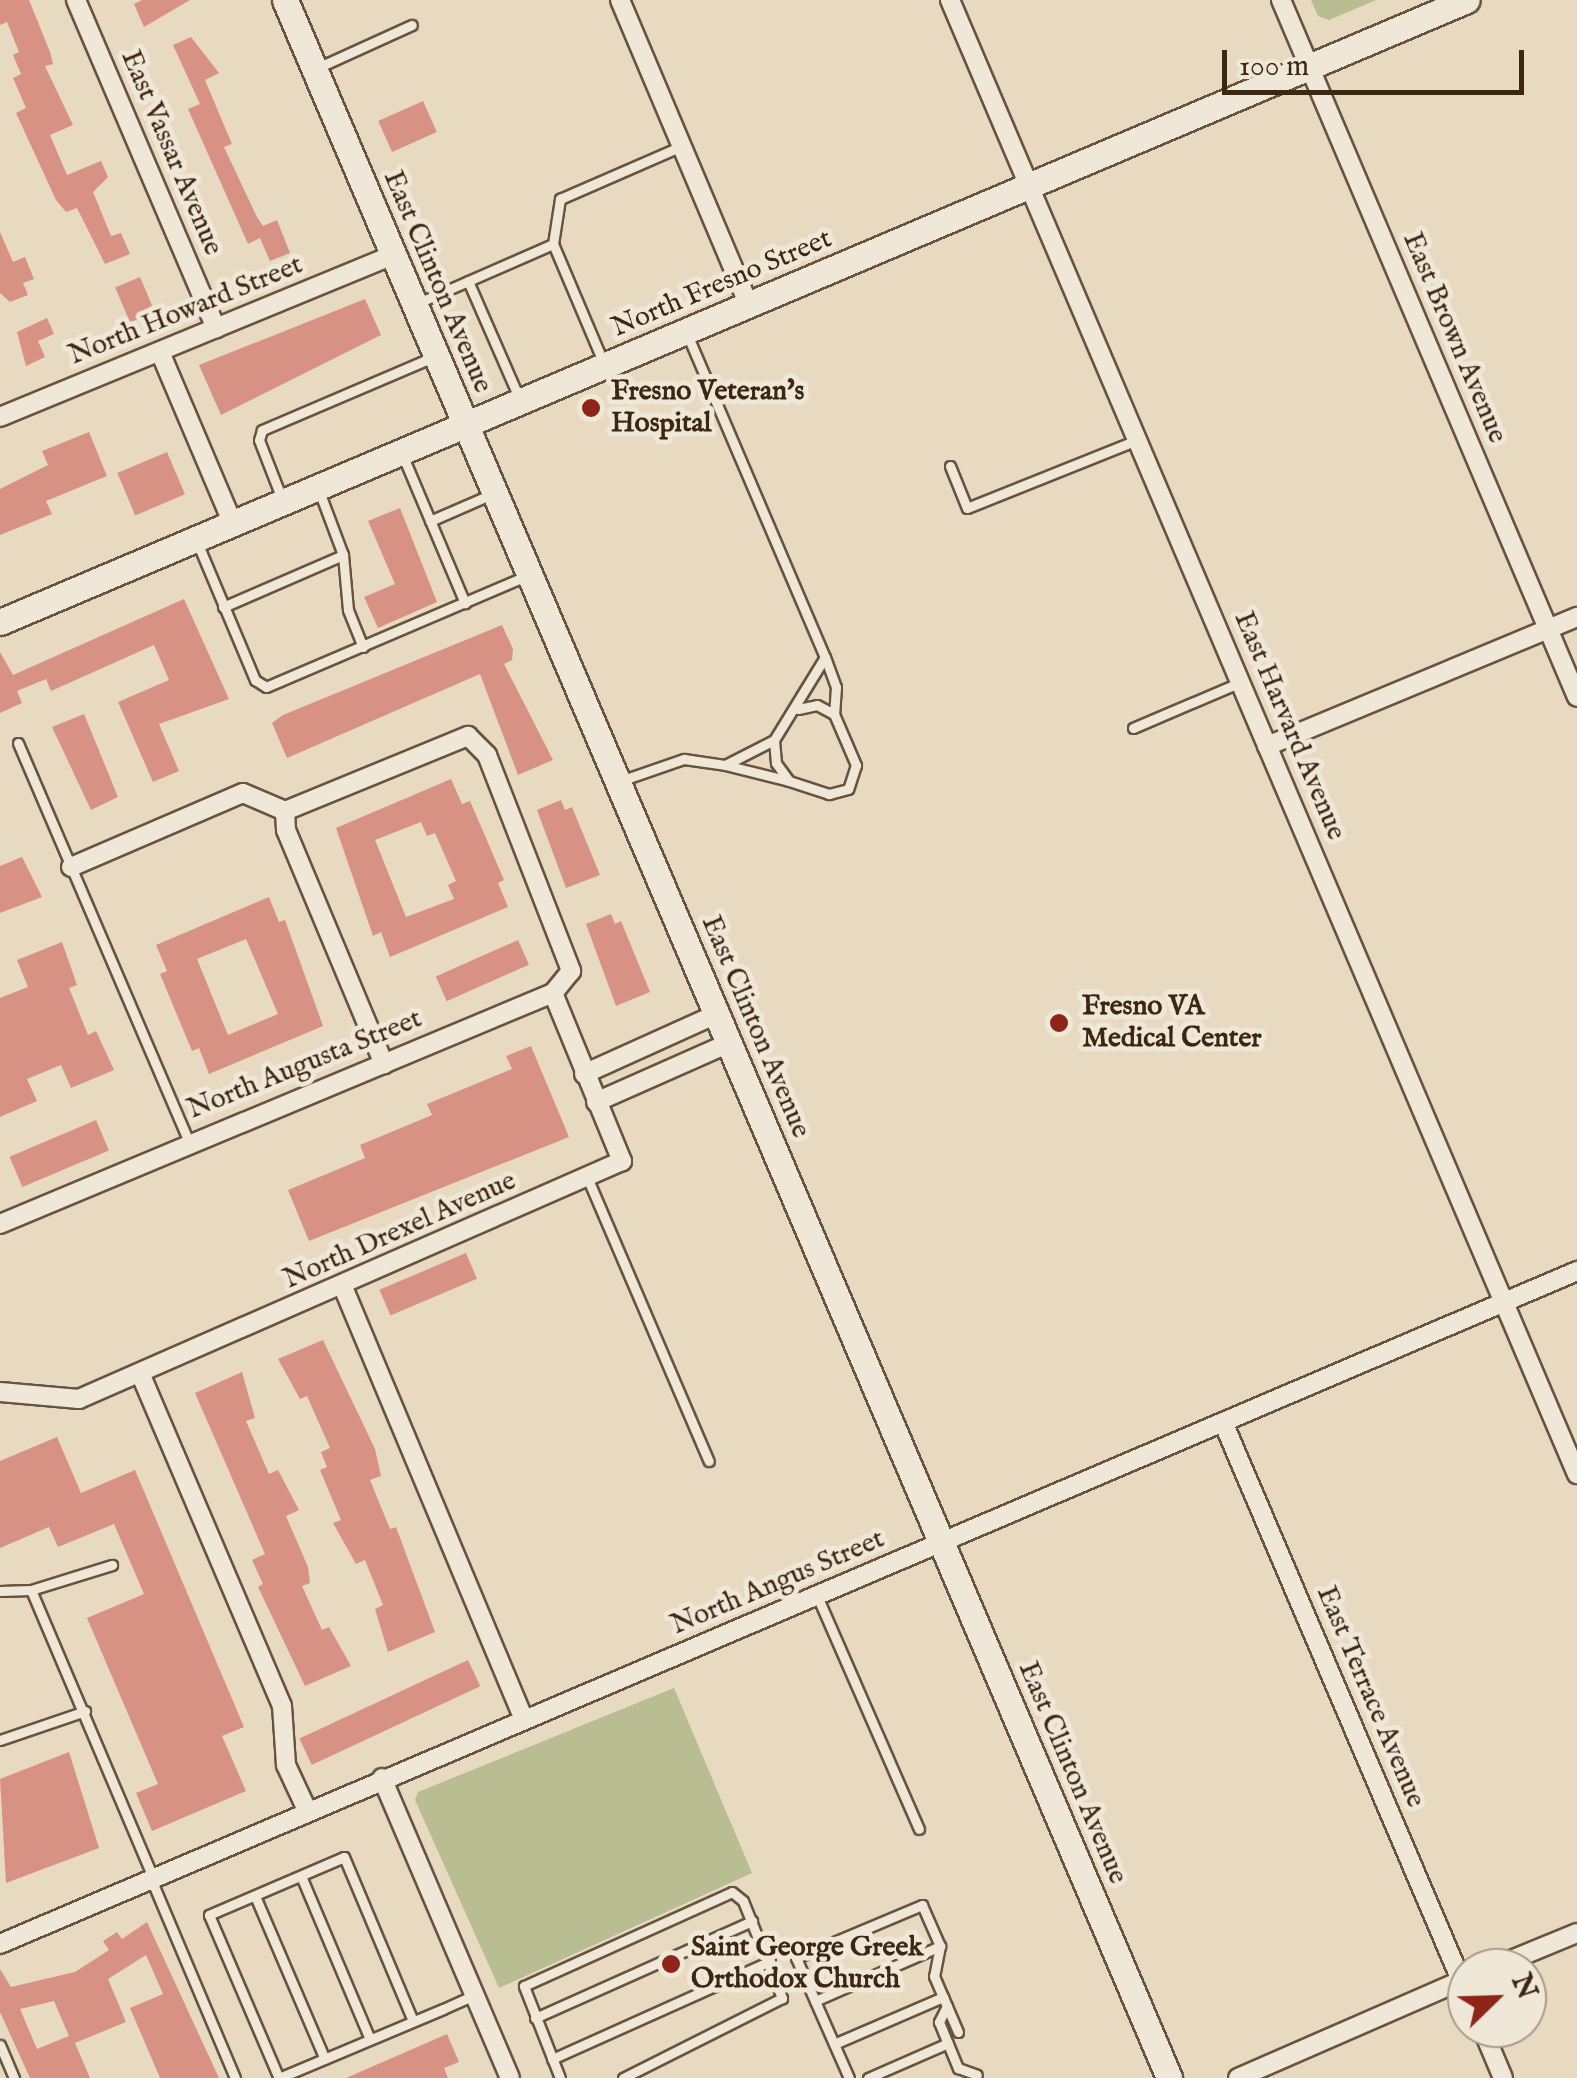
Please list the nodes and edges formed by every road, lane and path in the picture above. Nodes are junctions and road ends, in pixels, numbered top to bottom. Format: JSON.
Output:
{"nodes":[{"id":1,"x":76,"y":0,"type":"edge"},
{"id":2,"x":285,"y":0,"type":"edge"},
{"id":3,"x":620,"y":0,"type":"edge"},
{"id":4,"x":950,"y":0,"type":"edge"},
{"id":5,"x":1281,"y":0,"type":"edge"},
{"id":6,"x":1467,"y":0,"type":"edge"},
{"id":7,"x":412,"y":25,"type":"dead end"},
{"id":8,"x":314,"y":69,"type":"junction"},
{"id":9,"x":1310,"y":70,"type":"junction"},
{"id":10,"x":682,"y":146,"type":"junction"},
{"id":11,"x":1029,"y":185,"type":"junction"},
{"id":12,"x":553,"y":244,"type":"junction"},
{"id":13,"x":393,"y":255,"type":"junction"},
{"id":14,"x":468,"y":281,"type":"junction"},
{"id":15,"x":749,"y":304,"type":"junction"},
{"id":16,"x":414,"y":305,"type":"junction"},
{"id":17,"x":216,"y":328,"type":"junction"},
{"id":18,"x":686,"y":332,"type":"junction"},
{"id":19,"x":160,"y":352,"type":"junction"},
{"id":20,"x":436,"y":355,"type":"junction"},
{"id":21,"x":606,"y":366,"type":"junction"},
{"id":22,"x":522,"y":403,"type":"junction"},
{"id":23,"x":0,"y":417,"type":"edge"},
{"id":24,"x":466,"y":427,"type":"junction"},
{"id":25,"x":1137,"y":440,"type":"junction"},
{"id":26,"x":402,"y":454,"type":"junction"},
{"id":27,"x":950,"y":466,"type":"dead end"},
{"id":28,"x":319,"y":491,"type":"junction"},
{"id":29,"x":494,"y":494,"type":"junction"},
{"id":30,"x":285,"y":506,"type":"junction"},
{"id":31,"x":430,"y":521,"type":"junction"},
{"id":32,"x":233,"y":524,"type":"junction"},
{"id":33,"x":196,"y":540,"type":"junction"},
{"id":34,"x":344,"y":554,"type":"junction"},
{"id":35,"x":529,"y":575,"type":"junction"},
{"id":36,"x":465,"y":602,"type":"junction"},
{"id":37,"x":223,"y":607,"type":"junction"},
{"id":38,"x":1577,"y":617,"type":"edge"},
{"id":39,"x":0,"y":622,"type":"edge"},
{"id":40,"x":1548,"y":630,"type":"junction"},
{"id":41,"x":363,"y":647,"type":"junction"},
{"id":42,"x":826,"y":657,"type":"junction"},
{"id":43,"x":1240,"y":682,"type":"junction"},
{"id":44,"x":1577,"y":697,"type":"edge"},
{"id":45,"x":798,"y":710,"type":"junction"},
{"id":46,"x":834,"y":714,"type":"junction"},
{"id":47,"x":1133,"y":728,"type":"dead end"},
{"id":48,"x":774,"y":740,"type":"junction"},
{"id":49,"x":18,"y":743,"type":"dead end"},
{"id":50,"x":1268,"y":746,"type":"junction"},
{"id":51,"x":725,"y":765,"type":"junction"},
{"id":52,"x":789,"y":781,"type":"junction"},
{"id":53,"x":617,"y":782,"type":"junction"},
{"id":54,"x":286,"y":811,"type":"junction"},
{"id":55,"x":71,"y":867,"type":"junction"},
{"id":56,"x":553,"y":993,"type":"junction"},
{"id":57,"x":716,"y":1014,"type":"junction"},
{"id":58,"x":729,"y":1043,"type":"junction"},
{"id":59,"x":384,"y":1064,"type":"junction"},
{"id":60,"x":584,"y":1074,"type":"junction"},
{"id":61,"x":596,"y":1102,"type":"junction"},
{"id":62,"x":189,"y":1142,"type":"junction"},
{"id":63,"x":588,"y":1178,"type":"junction"},
{"id":64,"x":0,"y":1224,"type":"edge"},
{"id":65,"x":1577,"y":1271,"type":"edge"},
{"id":66,"x":343,"y":1287,"type":"junction"},
{"id":67,"x":1504,"y":1302,"type":"junction"},
{"id":68,"x":140,"y":1373,"type":"junction"},
{"id":69,"x":1,"y":1389,"type":"edge"},
{"id":70,"x":1223,"y":1422,"type":"junction"},
{"id":71,"x":709,"y":1462,"type":"dead end"},
{"id":72,"x":1577,"y":1474,"type":"edge"},
{"id":73,"x":941,"y":1542,"type":"junction"},
{"id":74,"x":112,"y":1565,"type":"dead end"},
{"id":75,"x":31,"y":1590,"type":"junction"},
{"id":76,"x":0,"y":1591,"type":"edge"},
{"id":77,"x":818,"y":1598,"type":"junction"},
{"id":78,"x":85,"y":1711,"type":"junction"},
{"id":79,"x":524,"y":1719,"type":"junction"},
{"id":80,"x":0,"y":1740,"type":"edge"},
{"id":81,"x":382,"y":1778,"type":"junction"},
{"id":82,"x":307,"y":1810,"type":"junction"},
{"id":83,"x":919,"y":1829,"type":"dead end"},
{"id":84,"x":301,"y":1876,"type":"junction"},
{"id":85,"x":152,"y":1878,"type":"junction"},
{"id":86,"x":254,"y":1896,"type":"junction"},
{"id":87,"x":752,"y":1920,"type":"junction"},
{"id":88,"x":1577,"y":1933,"type":"edge"},
{"id":89,"x":0,"y":1944,"type":"edge"},
{"id":90,"x":940,"y":1946,"type":"junction"},
{"id":91,"x":1449,"y":1948,"type":"edge"},
{"id":92,"x":1541,"y":1948,"type":"edge"},
{"id":93,"x":770,"y":1960,"type":"junction"},
{"id":94,"x":1447,"y":1991,"type":"edge"},
{"id":95,"x":474,"y":1995,"type":"junction"},
{"id":96,"x":815,"y":2001,"type":"junction"},
{"id":97,"x":945,"y":2001,"type":"junction"},
{"id":98,"x":535,"y":2018,"type":"junction"},
{"id":99,"x":413,"y":2021,"type":"junction"},
{"id":100,"x":958,"y":2032,"type":"dead end"},
{"id":101,"x":370,"y":2039,"type":"junction"},
{"id":102,"x":948,"y":2043,"type":"junction"},
{"id":103,"x":834,"y":2044,"type":"junction"},
{"id":104,"x":0,"y":2046,"type":"edge"},
{"id":105,"x":1490,"y":2048,"type":"edge"},
{"id":106,"x":325,"y":2058,"type":"junction"},
{"id":107,"x":552,"y":2059,"type":"junction"},
{"id":108,"x":971,"y":2062,"type":"dead end"},
{"id":109,"x":977,"y":2076,"type":"edge"},
{"id":110,"x":14,"y":2078,"type":"edge"},
{"id":111,"x":235,"y":2078,"type":"edge"},
{"id":112,"x":279,"y":2078,"type":"edge"},
{"id":113,"x":510,"y":2078,"type":"edge"},
{"id":114,"x":560,"y":2078,"type":"edge"},
{"id":115,"x":623,"y":2078,"type":"edge"},
{"id":116,"x":849,"y":2078,"type":"edge"},
{"id":117,"x":868,"y":2078,"type":"edge"},
{"id":118,"x":1169,"y":2078,"type":"edge"},
{"id":119,"x":1238,"y":2078,"type":"edge"},
{"id":120,"x":1503,"y":2078,"type":"edge"}],
"edges":[{"from":1,"to":17,"type":"street","name":"East Vassar Avenue"},
{"from":2,"to":8,"type":"main road","name":"East Clinton Avenue"},
{"from":3,"to":10,"type":"street"},
{"from":4,"to":11,"type":"street","name":"East Harvard Avenue"},
{"from":5,"to":9,"type":"street","name":"East Brown Avenue"},
{"from":6,"to":9,"type":"main road","name":"North Fresno Street"},
{"from":7,"to":8,"type":"lane"},
{"from":8,"to":13,"type":"main road","name":"East Clinton Avenue"},
{"from":9,"to":11,"type":"main road","name":"North Fresno Street"},
{"from":9,"to":40,"type":"street","name":"East Brown Avenue"},
{"from":10,"to":12,"type":"lane"},
{"from":10,"to":15,"type":"street"},
{"from":11,"to":15,"type":"main road","name":"North Fresno Street"},
{"from":11,"to":25,"type":"street","name":"East Harvard Avenue"},
{"from":12,"to":14,"type":"lane"},
{"from":12,"to":21,"type":"lane"},
{"from":13,"to":16,"type":"main road","name":"East Clinton Avenue"},
{"from":13,"to":17,"type":"street","name":"North Howard Street"},
{"from":14,"to":16,"type":"lane"},
{"from":14,"to":22,"type":"lane"},
{"from":15,"to":18,"type":"main road","name":"North Fresno Street"},
{"from":16,"to":20,"type":"main road","name":"East Clinton Avenue"},
{"from":17,"to":19,"type":"street","name":"North Howard Street"},
{"from":18,"to":21,"type":"main road","name":"North Fresno Street"},
{"from":18,"to":42,"type":"lane"},
{"from":19,"to":23,"type":"street","name":"North Howard Street"},
{"from":19,"to":32,"type":"street"},
{"from":20,"to":24,"type":"main road","name":"East Clinton Avenue"},
{"from":20,"to":30,"type":"lane"},
{"from":21,"to":22,"type":"main road","name":"North Fresno Street"},
{"from":22,"to":24,"type":"main road","name":"North Fresno Street"},
{"from":24,"to":26,"type":"main road","name":"North Fresno Street"},
{"from":24,"to":29,"type":"main road","name":"East Clinton Avenue"},
{"from":25,"to":27,"type":"lane"},
{"from":25,"to":43,"type":"street","name":"East Harvard Avenue"},
{"from":26,"to":28,"type":"main road","name":"North Fresno Street"},
{"from":26,"to":31,"type":"lane"},
{"from":28,"to":30,"type":"main road","name":"North Fresno Street"},
{"from":28,"to":34,"type":"lane"},
{"from":29,"to":31,"type":"lane"},
{"from":29,"to":35,"type":"main road","name":"East Clinton Avenue"},
{"from":30,"to":32,"type":"main road","name":"North Fresno Street"},
{"from":31,"to":36,"type":"lane"},
{"from":32,"to":33,"type":"main road","name":"North Fresno Street"},
{"from":33,"to":37,"type":"lane"},
{"from":33,"to":39,"type":"main road","name":"North Fresno Street"},
{"from":34,"to":37,"type":"lane"},
{"from":34,"to":41,"type":"lane"},
{"from":35,"to":36,"type":"lane"},
{"from":35,"to":53,"type":"main road","name":"East Clinton Avenue"},
{"from":36,"to":41,"type":"lane"},
{"from":37,"to":41,"type":"lane"},
{"from":38,"to":40,"type":"street"},
{"from":40,"to":44,"type":"street","name":"East Brown Avenue"},
{"from":40,"to":50,"type":"street"},
{"from":42,"to":45,"type":"lane"},
{"from":42,"to":46,"type":"lane"},
{"from":43,"to":47,"type":"lane"},
{"from":43,"to":50,"type":"street","name":"East Harvard Avenue"},
{"from":45,"to":46,"type":"lane"},
{"from":45,"to":48,"type":"lane"},
{"from":46,"to":52,"type":"lane"},
{"from":48,"to":51,"type":"lane"},
{"from":48,"to":52,"type":"lane"},
{"from":49,"to":55,"type":"lane"},
{"from":50,"to":67,"type":"street","name":"East Harvard Avenue"},
{"from":51,"to":52,"type":"lane"},
{"from":51,"to":53,"type":"lane"},
{"from":53,"to":57,"type":"main road","name":"East Clinton Avenue"},
{"from":54,"to":55,"type":"street"},
{"from":54,"to":56,"type":"street"},
{"from":54,"to":59,"type":"street"},
{"from":55,"to":62,"type":"lane"},
{"from":56,"to":59,"type":"street","name":"North Augusta Street"},
{"from":56,"to":60,"type":"street"},
{"from":57,"to":58,"type":"main road","name":"East Clinton Avenue"},
{"from":57,"to":60,"type":"street"},
{"from":58,"to":61,"type":"street"},
{"from":58,"to":73,"type":"main road","name":"East Clinton Avenue"},
{"from":59,"to":62,"type":"street","name":"North Augusta Street"},
{"from":60,"to":61,"type":"street"},
{"from":61,"to":63,"type":"street","name":"North Drexel Avenue"},
{"from":62,"to":64,"type":"street","name":"North Augusta Street"},
{"from":63,"to":66,"type":"street","name":"North Drexel Avenue"},
{"from":63,"to":71,"type":"lane"},
{"from":65,"to":67,"type":"street","name":"North Angus Street"},
{"from":66,"to":68,"type":"street","name":"North Drexel Avenue"},
{"from":66,"to":79,"type":"street"},
{"from":67,"to":70,"type":"street","name":"North Angus Street"},
{"from":67,"to":72,"type":"street","name":"East Harvard Avenue"},
{"from":68,"to":69,"type":"street","name":"North Drexel Avenue"},
{"from":68,"to":82,"type":"street"},
{"from":70,"to":73,"type":"street","name":"North Angus Street"},
{"from":70,"to":91,"type":"street","name":"East Terrace Avenue"},
{"from":73,"to":77,"type":"street","name":"North Angus Street"},
{"from":73,"to":118,"type":"main road","name":"East Clinton Avenue"},
{"from":74,"to":75,"type":"lane"},
{"from":75,"to":76,"type":"lane"},
{"from":75,"to":78,"type":"lane"},
{"from":77,"to":79,"type":"street","name":"North Angus Street"},
{"from":77,"to":83,"type":"lane"},
{"from":78,"to":80,"type":"lane"},
{"from":78,"to":85,"type":"lane"},
{"from":79,"to":81,"type":"street","name":"North Angus Street"},
{"from":81,"to":82,"type":"street","name":"North Angus Street"},
{"from":81,"to":95,"type":"street"},
{"from":82,"to":85,"type":"street","name":"North Angus Street"},
{"from":84,"to":86,"type":"lane"},
{"from":84,"to":99,"type":"lane"},
{"from":84,"to":101,"type":"lane"},
{"from":85,"to":89,"type":"street","name":"North Angus Street"},
{"from":85,"to":111,"type":"lane"},
{"from":86,"to":106,"type":"lane"},
{"from":86,"to":112,"type":"lane"},
{"from":87,"to":93,"type":"lane"},
{"from":87,"to":98,"type":"lane"},
{"from":87,"to":98,"type":"lane"},
{"from":88,"to":92,"type":"street"},
{"from":90,"to":96,"type":"lane"},
{"from":90,"to":96,"type":"lane"},
{"from":90,"to":97,"type":"lane"},
{"from":93,"to":107,"type":"lane"},
{"from":93,"to":115,"type":"lane"},
{"from":94,"to":119,"type":"street"},
{"from":95,"to":99,"type":"lane"},
{"from":95,"to":113,"type":"street"},
{"from":96,"to":103,"type":"lane"},
{"from":97,"to":100,"type":"lane"},
{"from":97,"to":102,"type":"lane"},
{"from":97,"to":103,"type":"lane"},
{"from":98,"to":107,"type":"lane"},
{"from":99,"to":101,"type":"lane"},
{"from":101,"to":106,"type":"lane"},
{"from":102,"to":109,"type":"lane"},
{"from":102,"to":117,"type":"lane"},
{"from":103,"to":116,"type":"lane"},
{"from":104,"to":110,"type":"lane"},
{"from":105,"to":120,"type":"street"},
{"from":106,"to":112,"type":"lane"},
{"from":107,"to":114,"type":"lane"},
{"from":108,"to":109,"type":"lane"}]}
